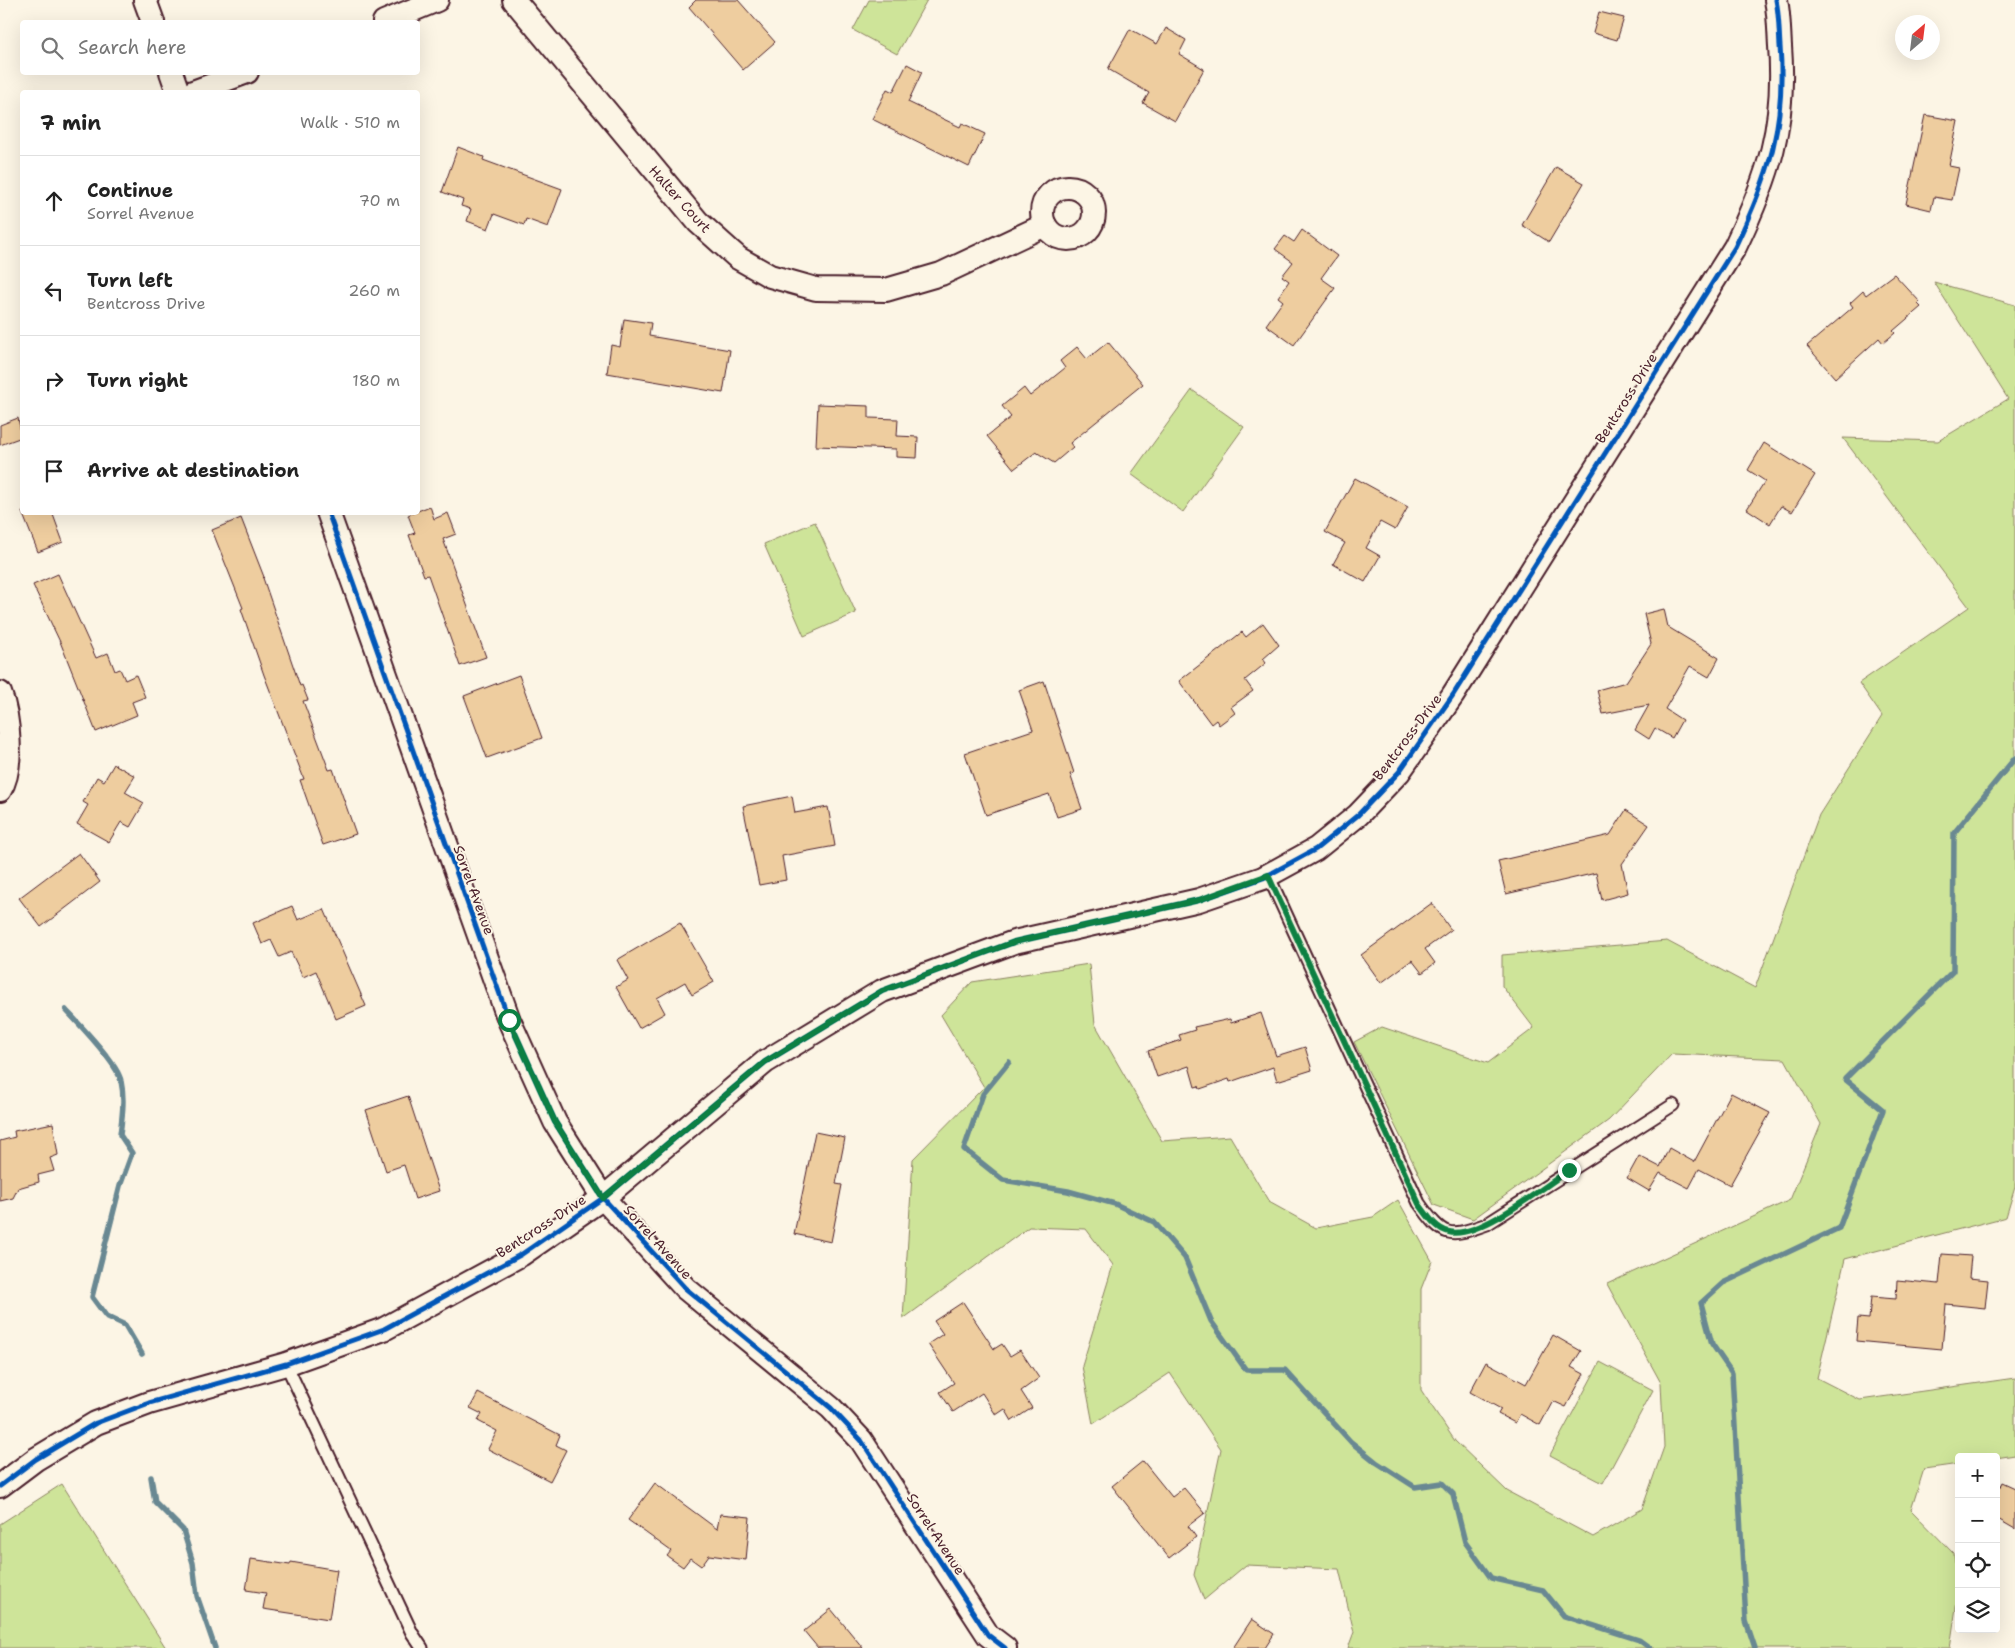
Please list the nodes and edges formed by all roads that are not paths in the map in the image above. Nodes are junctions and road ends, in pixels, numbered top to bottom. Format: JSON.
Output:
{"nodes":[{"id":1,"x":145,"y":0,"type":"edge"},
{"id":2,"x":437,"y":0,"type":"edge"},
{"id":3,"x":514,"y":0,"type":"edge"},
{"id":4,"x":1776,"y":0,"type":"edge"},
{"id":5,"x":152,"y":20,"type":"edge"},
{"id":6,"x":389,"y":20,"type":"edge"},
{"id":7,"x":172,"y":75,"type":"edge"},
{"id":8,"x":239,"y":75,"type":"edge"},
{"id":9,"x":177,"y":90,"type":"edge"},
{"id":10,"x":198,"y":90,"type":"edge"},
{"id":11,"x":1045,"y":225,"type":"dead end"},
{"id":12,"x":329,"y":515,"type":"edge"},
{"id":13,"x":0,"y":693,"type":"edge"},
{"id":14,"x":0,"y":790,"type":"edge"},
{"id":15,"x":1268,"y":875,"type":"junction"},
{"id":16,"x":1673,"y":1105,"type":"dead end"},
{"id":17,"x":603,"y":1198,"type":"junction"},
{"id":18,"x":286,"y":1364,"type":"junction"},
{"id":19,"x":0,"y":1486,"type":"edge"},
{"id":20,"x":422,"y":1648,"type":"edge"},
{"id":21,"x":1005,"y":1648,"type":"edge"}],
"edges":[{"from":1,"to":5,"type":"street"},
{"from":2,"to":6,"type":"street"},
{"from":3,"to":11,"type":"street","name":"Halter Court"},
{"from":4,"to":15,"type":"street","name":"Bentcross Drive"},
{"from":7,"to":9,"type":"street"},
{"from":8,"to":10,"type":"street"},
{"from":12,"to":17,"type":"street","name":"Sorrel Avenue"},
{"from":13,"to":14,"type":"street"},
{"from":15,"to":16,"type":"lane"},
{"from":15,"to":17,"type":"street","name":"Bentcross Drive"},
{"from":17,"to":18,"type":"street","name":"Bentcross Drive"},
{"from":17,"to":21,"type":"street","name":"Sorrel Avenue"},
{"from":18,"to":19,"type":"street","name":"Bentcross Drive"},
{"from":18,"to":20,"type":"lane"}]}
